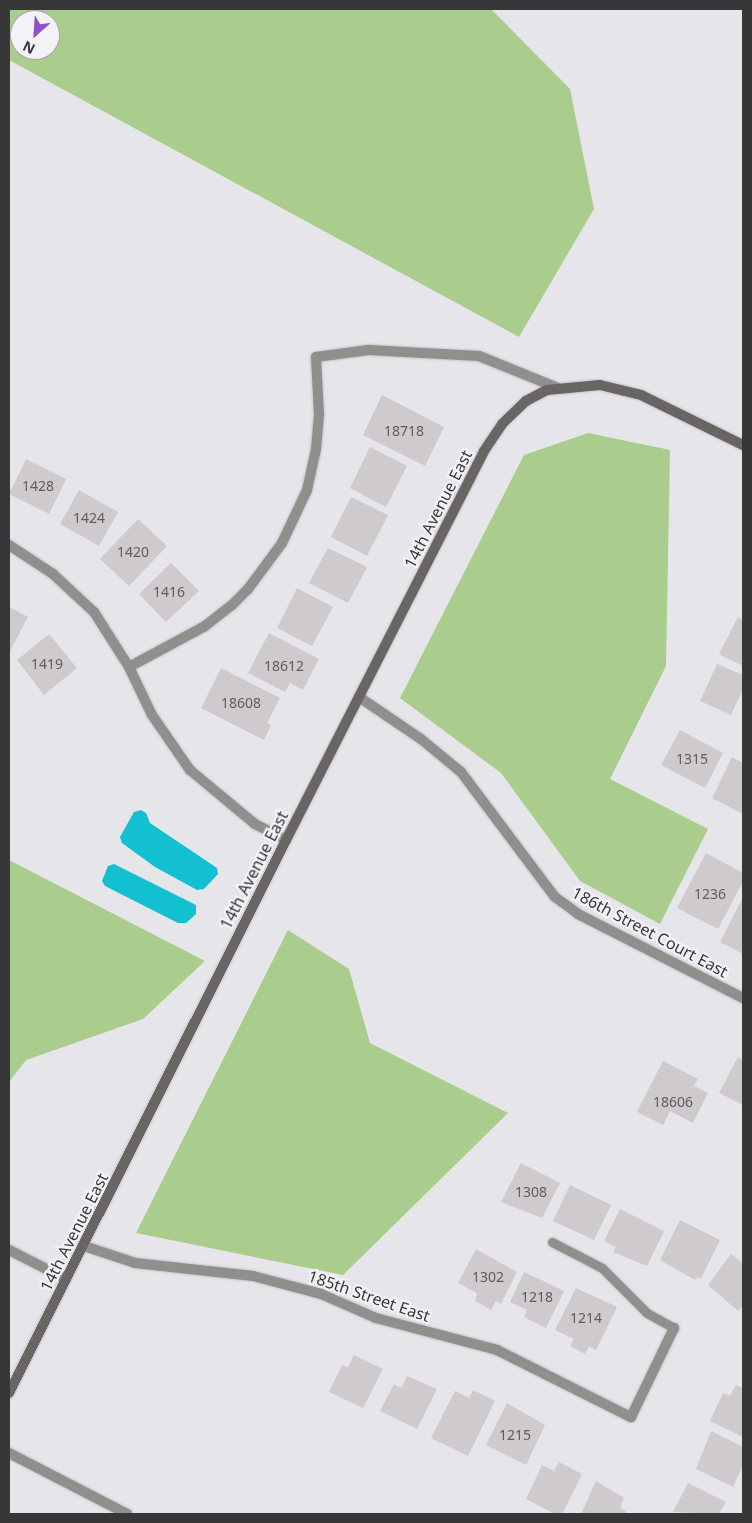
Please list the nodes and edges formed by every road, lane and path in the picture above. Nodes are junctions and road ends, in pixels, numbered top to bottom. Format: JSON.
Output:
{"nodes":[{"id":1,"x":558,"y":388,"type":"junction"},
{"id":2,"x":743,"y":445,"type":"edge"},
{"id":3,"x":9,"y":545,"type":"edge"},
{"id":4,"x":129,"y":667,"type":"junction"},
{"id":5,"x":359,"y":697,"type":"junction"},
{"id":6,"x":286,"y":840,"type":"junction"},
{"id":7,"x":743,"y":998,"type":"edge"},
{"id":8,"x":552,"y":1242,"type":"dead end"},
{"id":9,"x":84,"y":1246,"type":"junction"},
{"id":10,"x":9,"y":1250,"type":"edge"},
{"id":11,"x":66,"y":1279,"type":"junction"},
{"id":12,"x":674,"y":1328,"type":"joint"},
{"id":13,"x":9,"y":1394,"type":"edge"},
{"id":14,"x":9,"y":1453,"type":"edge"},
{"id":15,"x":127,"y":1514,"type":"edge"}],
"edges":[{"from":1,"to":2,"type":"street","name":"14th Avenue East"},
{"from":1,"to":4,"type":"street"},
{"from":1,"to":5,"type":"street","name":"14th Avenue East"},
{"from":3,"to":4,"type":"street"},
{"from":4,"to":6,"type":"street"},
{"from":5,"to":6,"type":"street","name":"14th Avenue East"},
{"from":5,"to":7,"type":"street","name":"186th Street Court East"},
{"from":6,"to":9,"type":"street","name":"14th Avenue East"},
{"from":8,"to":12,"type":"lane"},
{"from":9,"to":11,"type":"street","name":"14th Avenue East"},
{"from":9,"to":12,"type":"street","name":"185th Street East"},
{"from":10,"to":11,"type":"street"},
{"from":11,"to":13,"type":"street","name":"14th Avenue East"},
{"from":14,"to":15,"type":"street"}]}
